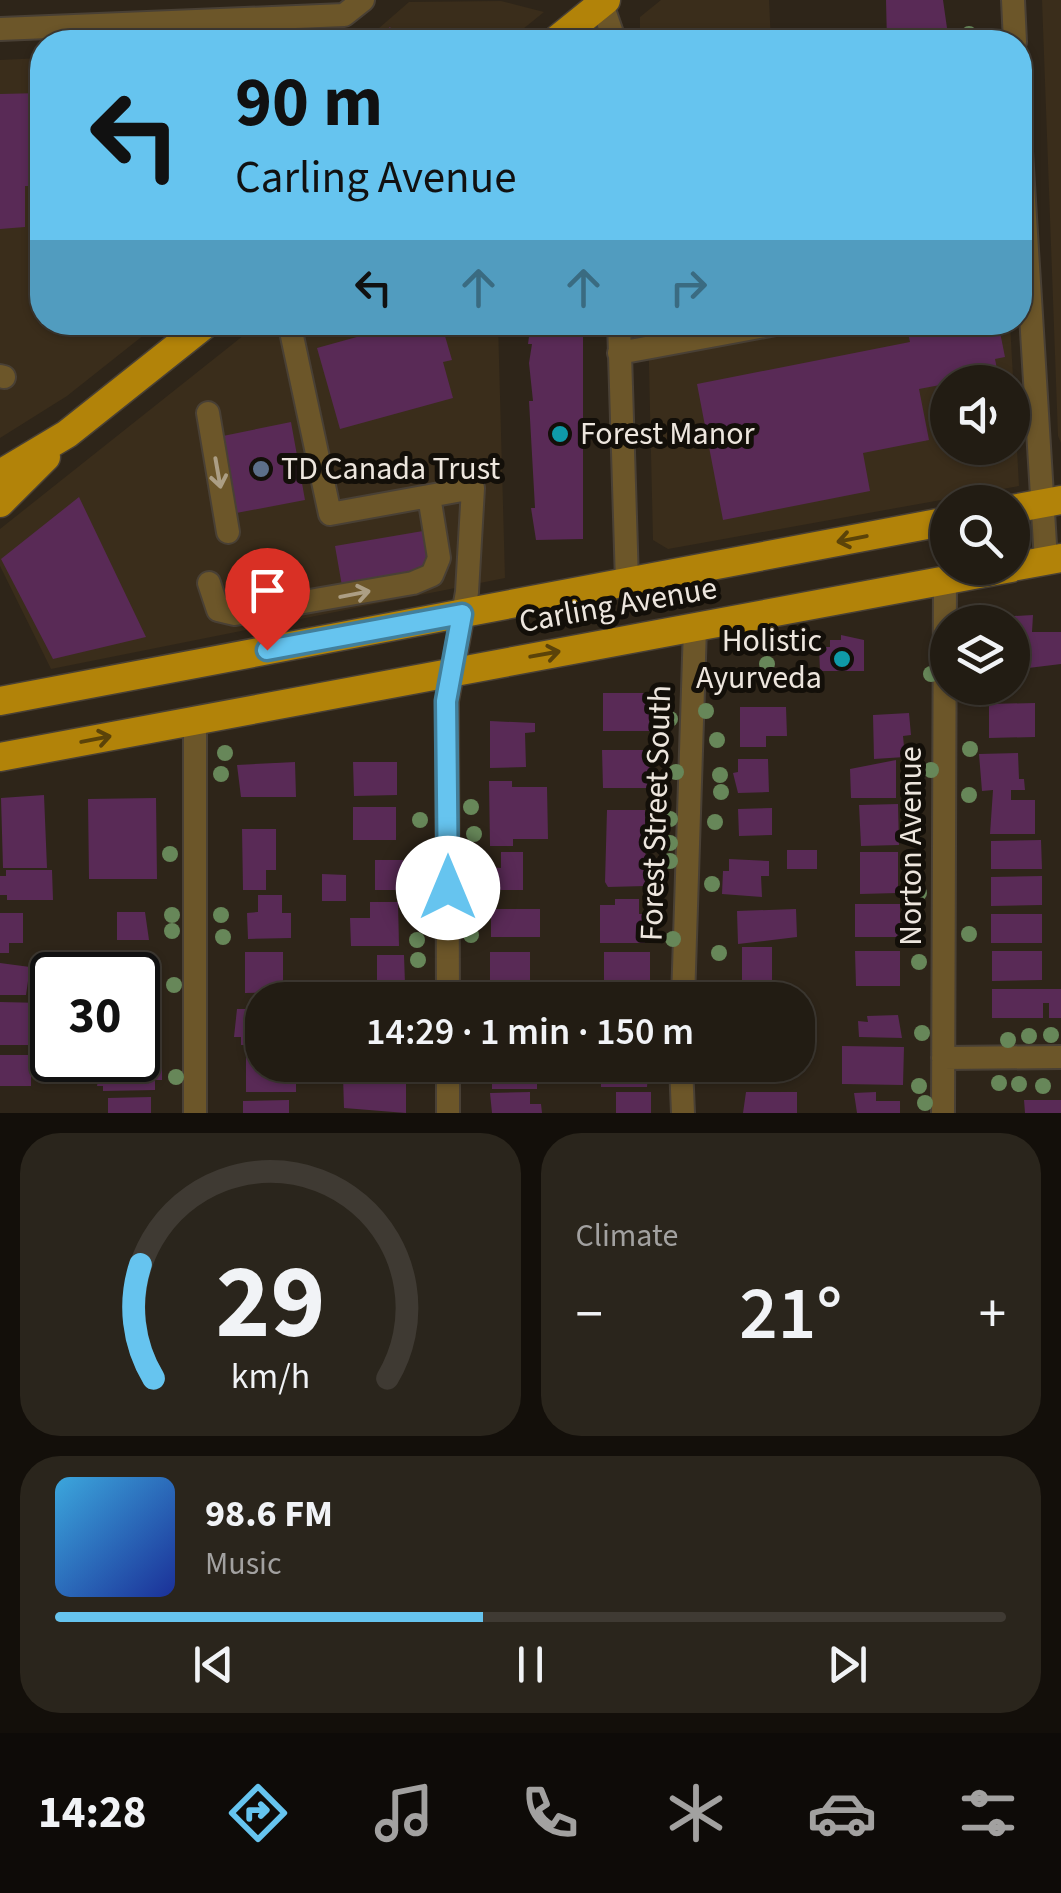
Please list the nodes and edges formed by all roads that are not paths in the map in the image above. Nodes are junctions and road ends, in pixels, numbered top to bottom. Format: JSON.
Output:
{"nodes":[{"id":1,"x":363,"y":0,"type":"edge"},
{"id":2,"x":1013,"y":0,"type":"edge"},
{"id":3,"x":604,"y":2,"type":"edge"},
{"id":4,"x":0,"y":29,"type":"edge"},
{"id":5,"x":569,"y":30,"type":"edge"},
{"id":6,"x":612,"y":30,"type":"edge"},
{"id":7,"x":1014,"y":30,"type":"edge"},
{"id":8,"x":192,"y":335,"type":"edge"},
{"id":9,"x":292,"y":335,"type":"edge"},
{"id":10,"x":619,"y":335,"type":"edge"},
{"id":11,"x":716,"y":335,"type":"edge"},
{"id":12,"x":1032,"y":335,"type":"edge"},
{"id":13,"x":620,"y":353,"type":"junction"},
{"id":14,"x":208,"y":413,"type":"dead end"},
{"id":15,"x":67,"y":434,"type":"junction"},
{"id":16,"x":0,"y":474,"type":"edge"},
{"id":17,"x":429,"y":496,"type":"junction"},
{"id":18,"x":1051,"y":502,"type":"edge"},
{"id":19,"x":0,"y":503,"type":"edge"},
{"id":20,"x":930,"y":524,"type":"edge"},
{"id":21,"x":228,"y":532,"type":"dead end"},
{"id":22,"x":1054,"y":559,"type":"edge"},
{"id":23,"x":627,"y":582,"type":"junction"},
{"id":24,"x":209,"y":583,"type":"dead end"},
{"id":25,"x":930,"y":583,"type":"edge"},
{"id":26,"x":945,"y":585,"type":"edge"},
{"id":27,"x":462,"y":614,"type":"junction"},
{"id":28,"x":695,"y":627,"type":"junction"},
{"id":29,"x":449,"y":671,"type":"junction"},
{"id":30,"x":0,"y":702,"type":"edge"},
{"id":31,"x":195,"y":720,"type":"junction"},
{"id":32,"x":0,"y":757,"type":"edge"},
{"id":33,"x":448,"y":982,"type":"edge"},
{"id":34,"x":684,"y":982,"type":"edge"},
{"id":35,"x":1061,"y":1056,"type":"edge"},
{"id":36,"x":943,"y":1058,"type":"junction"},
{"id":37,"x":448,"y":1082,"type":"edge"},
{"id":38,"x":682,"y":1082,"type":"edge"},
{"id":39,"x":196,"y":1113,"type":"edge"},
{"id":40,"x":448,"y":1113,"type":"edge"},
{"id":41,"x":683,"y":1113,"type":"edge"},
{"id":42,"x":942,"y":1113,"type":"edge"}],
"edges":[{"from":1,"to":4,"type":"street"},
{"from":2,"to":7,"type":"street"},
{"from":3,"to":5,"type":"main road"},
{"from":3,"to":6,"type":"street"},
{"from":8,"to":15,"type":"main road"},
{"from":9,"to":17,"type":"street"},
{"from":10,"to":13,"type":"street"},
{"from":11,"to":13,"type":"street"},
{"from":12,"to":18,"type":"street"},
{"from":13,"to":23,"type":"street"},
{"from":14,"to":21,"type":"street","one_way":true},
{"from":15,"to":16,"type":"main road"},
{"from":15,"to":19,"type":"main road"},
{"from":24,"to":17,"type":"street","one_way":true},
{"from":17,"to":27,"type":"street"},
{"from":18,"to":22,"type":"street"},
{"from":20,"to":23,"type":"main road","name":"Carling Avenue","one_way":true},
{"from":23,"to":27,"type":"main road","name":"Carling Avenue"},
{"from":25,"to":28,"type":"main road","name":"Carling Avenue"},
{"from":26,"to":36,"type":"street","name":"Norton Avenue"},
{"from":27,"to":29,"type":"street"},
{"from":27,"to":30,"type":"main road","name":"Carling Avenue"},
{"from":29,"to":28,"type":"main road","name":"Carling Avenue","one_way":true},
{"from":28,"to":34,"type":"street","name":"Forest Street South"},
{"from":29,"to":31,"type":"main road","name":"Carling Avenue"},
{"from":29,"to":33,"type":"street"},
{"from":32,"to":31,"type":"main road","name":"Carling Avenue","one_way":true},
{"from":31,"to":39,"type":"street"},
{"from":35,"to":36,"type":"street"},
{"from":36,"to":42,"type":"street","name":"Norton Avenue"},
{"from":37,"to":40,"type":"street"},
{"from":38,"to":41,"type":"street"}]}
